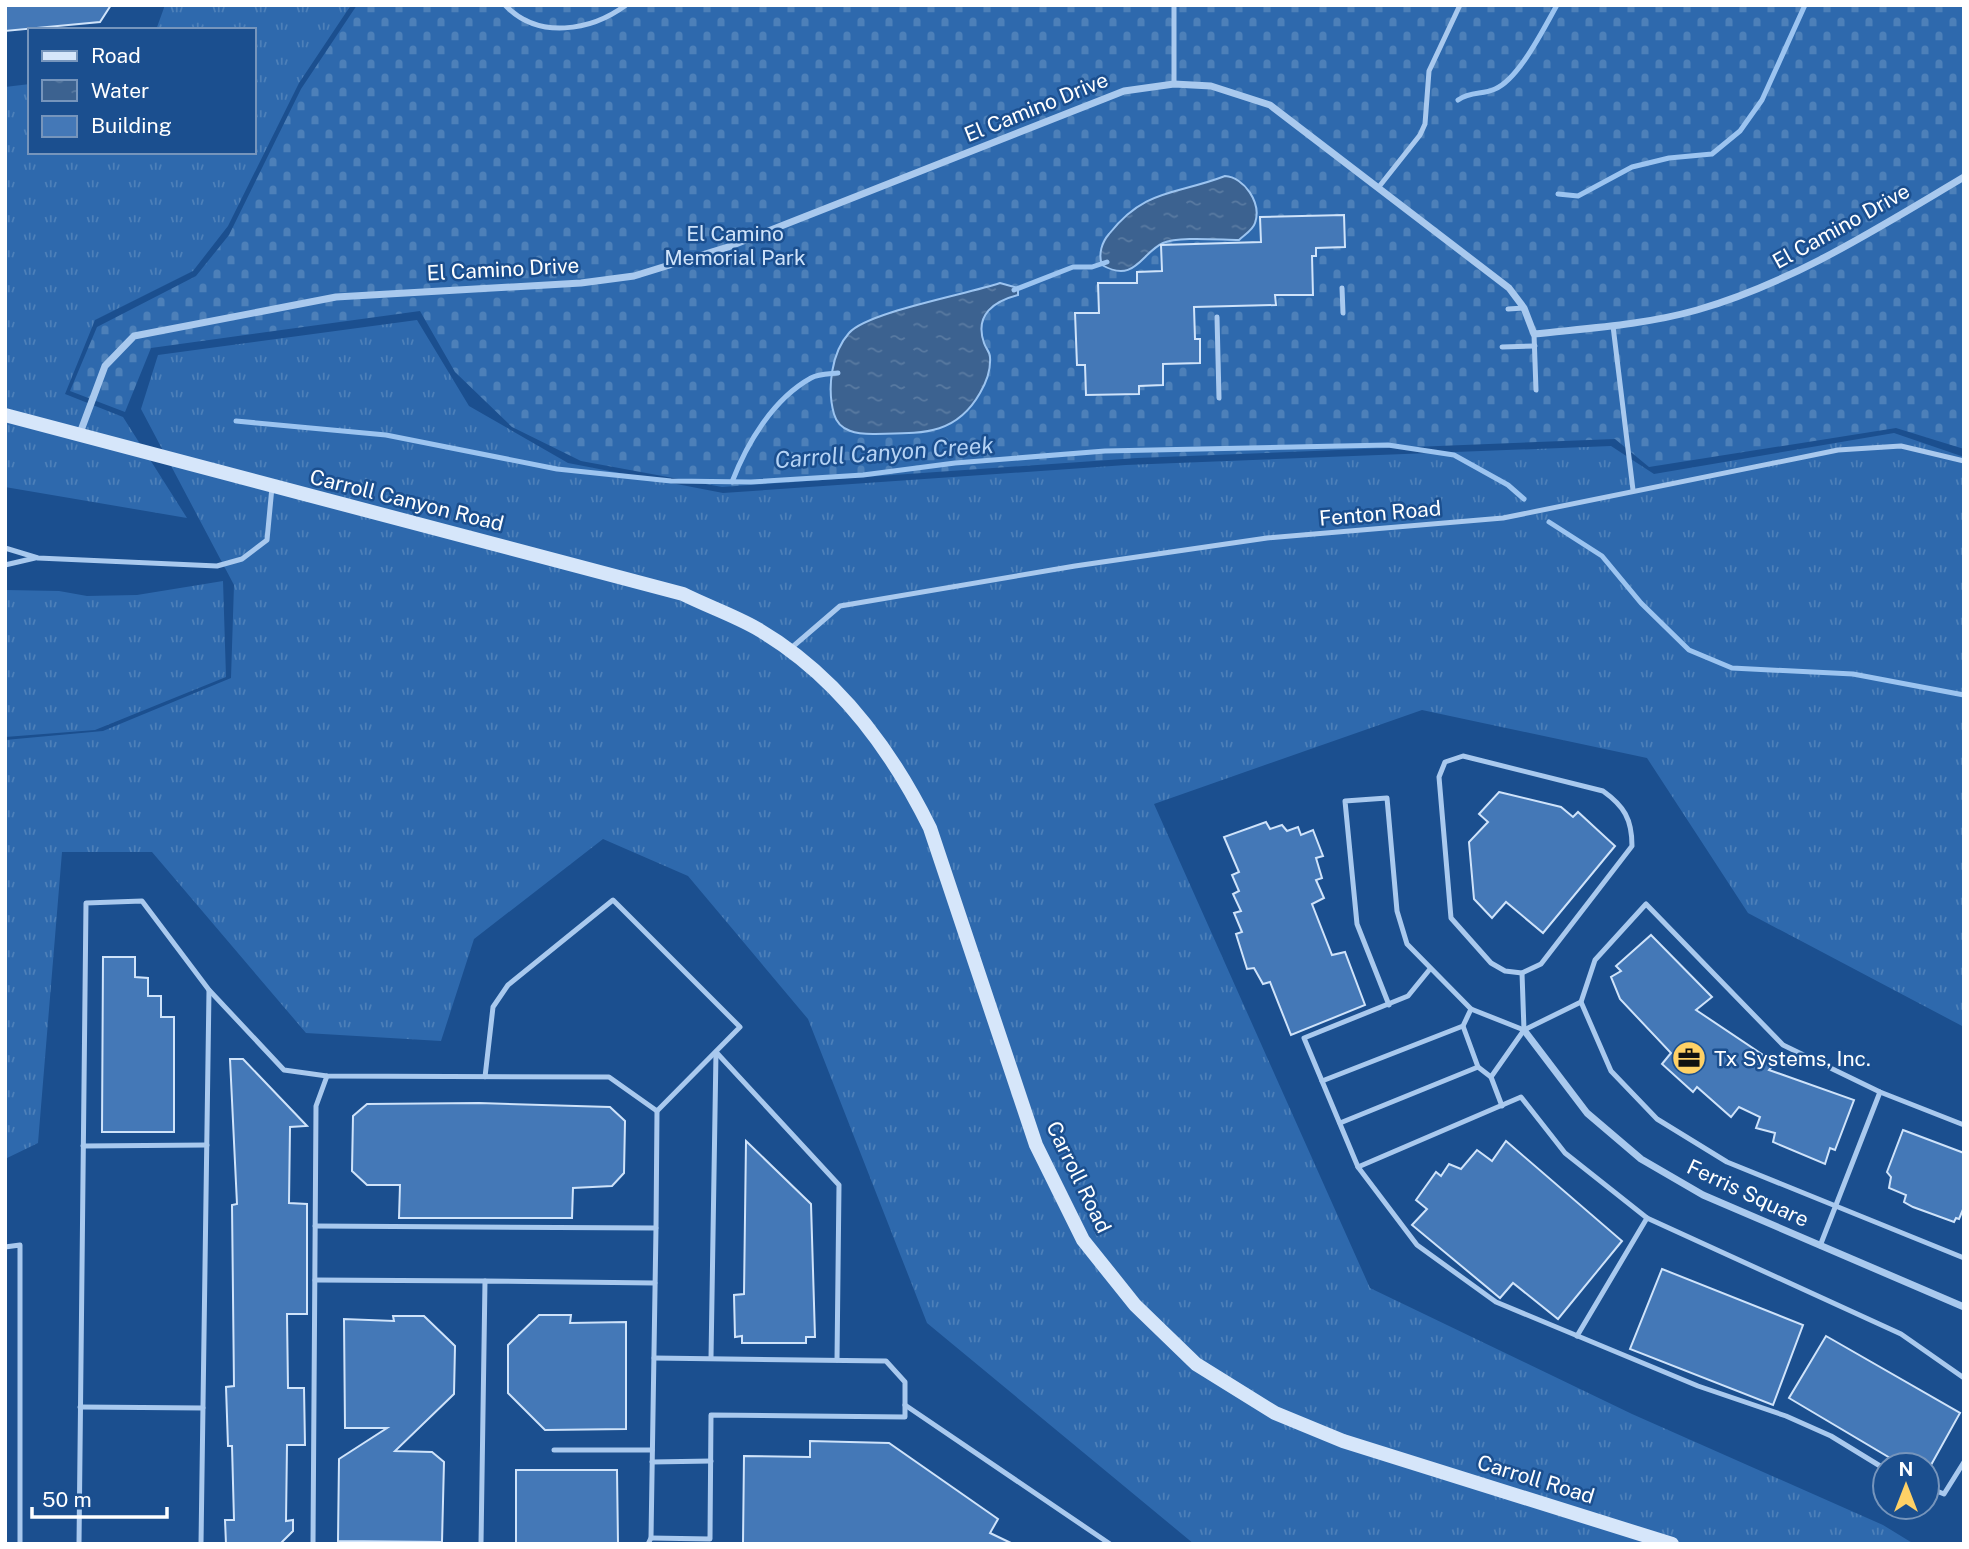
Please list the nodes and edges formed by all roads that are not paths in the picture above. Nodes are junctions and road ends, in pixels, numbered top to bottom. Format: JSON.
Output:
{"nodes":[{"id":1,"x":505,"y":5,"type":"edge"},
{"id":2,"x":626,"y":5,"type":"edge"},
{"id":3,"x":1174,"y":5,"type":"edge"},
{"id":4,"x":1460,"y":5,"type":"edge"},
{"id":5,"x":1174,"y":85,"type":"junction"},
{"id":6,"x":1964,"y":177,"type":"edge"},
{"id":7,"x":1378,"y":188,"type":"junction"},
{"id":8,"x":1342,"y":288,"type":"dead end"},
{"id":9,"x":1524,"y":308,"type":"junction"},
{"id":10,"x":1508,"y":309,"type":"dead end"},
{"id":11,"x":1343,"y":313,"type":"dead end"},
{"id":12,"x":1217,"y":317,"type":"dead end"},
{"id":13,"x":1613,"y":326,"type":"junction"},
{"id":14,"x":1534,"y":334,"type":"junction"},
{"id":15,"x":1535,"y":346,"type":"junction"},
{"id":16,"x":1502,"y":347,"type":"dead end"},
{"id":17,"x":1536,"y":390,"type":"dead end"},
{"id":18,"x":1219,"y":398,"type":"dead end"},
{"id":19,"x":5,"y":415,"type":"edge"},
{"id":20,"x":80,"y":433,"type":"junction"},
{"id":21,"x":1964,"y":461,"type":"edge"},
{"id":22,"x":272,"y":487,"type":"junction"},
{"id":23,"x":1633,"y":491,"type":"junction"},
{"id":24,"x":5,"y":548,"type":"edge"},
{"id":25,"x":38,"y":558,"type":"junction"},
{"id":26,"x":5,"y":565,"type":"edge"},
{"id":27,"x":788,"y":651,"type":"junction"},
{"id":28,"x":1430,"y":969,"type":"junction"},
{"id":29,"x":1522,"y":973,"type":"junction"},
{"id":30,"x":209,"y":990,"type":"junction"},
{"id":31,"x":1581,"y":1002,"type":"junction"},
{"id":32,"x":1389,"y":1005,"type":"junction"},
{"id":33,"x":1471,"y":1009,"type":"junction"},
{"id":34,"x":1464,"y":1026,"type":"junction"},
{"id":35,"x":1524,"y":1030,"type":"junction"},
{"id":36,"x":716,"y":1052,"type":"junction"},
{"id":37,"x":1478,"y":1067,"type":"junction"},
{"id":38,"x":327,"y":1076,"type":"junction"},
{"id":39,"x":485,"y":1076,"type":"junction"},
{"id":40,"x":1490,"y":1077,"type":"junction"},
{"id":41,"x":1322,"y":1081,"type":"junction"},
{"id":42,"x":1880,"y":1092,"type":"junction"},
{"id":43,"x":1502,"y":1106,"type":"junction"},
{"id":44,"x":657,"y":1111,"type":"junction"},
{"id":45,"x":1340,"y":1123,"type":"junction"},
{"id":46,"x":1964,"y":1125,"type":"edge"},
{"id":47,"x":207,"y":1144,"type":"junction"},
{"id":48,"x":83,"y":1146,"type":"junction"},
{"id":49,"x":1358,"y":1167,"type":"junction"},
{"id":50,"x":1833,"y":1206,"type":"junction"},
{"id":51,"x":1647,"y":1218,"type":"junction"},
{"id":52,"x":315,"y":1226,"type":"junction"},
{"id":53,"x":656,"y":1228,"type":"junction"},
{"id":54,"x":1820,"y":1246,"type":"junction"},
{"id":55,"x":5,"y":1247,"type":"edge"},
{"id":56,"x":1964,"y":1258,"type":"edge"},
{"id":57,"x":315,"y":1280,"type":"junction"},
{"id":58,"x":485,"y":1281,"type":"junction"},
{"id":59,"x":655,"y":1283,"type":"junction"},
{"id":60,"x":1964,"y":1307,"type":"edge"},
{"id":61,"x":1577,"y":1336,"type":"junction"},
{"id":62,"x":654,"y":1357,"type":"junction"},
{"id":63,"x":712,"y":1358,"type":"junction"},
{"id":64,"x":837,"y":1360,"type":"junction"},
{"id":65,"x":1964,"y":1378,"type":"edge"},
{"id":66,"x":905,"y":1405,"type":"junction"},
{"id":67,"x":80,"y":1407,"type":"junction"},
{"id":68,"x":203,"y":1408,"type":"junction"},
{"id":69,"x":554,"y":1450,"type":"dead end"},
{"id":70,"x":652,"y":1450,"type":"junction"},
{"id":71,"x":711,"y":1461,"type":"junction"},
{"id":72,"x":1871,"y":1461,"type":"edge"},
{"id":73,"x":652,"y":1462,"type":"junction"},
{"id":74,"x":1964,"y":1462,"type":"edge"},
{"id":75,"x":1941,"y":1493,"type":"edge"},
{"id":76,"x":710,"y":1539,"type":"junction"},
{"id":77,"x":650,"y":1541,"type":"edge"},
{"id":78,"x":20,"y":1544,"type":"edge"},
{"id":79,"x":79,"y":1544,"type":"edge"},
{"id":80,"x":201,"y":1544,"type":"edge"},
{"id":81,"x":313,"y":1544,"type":"edge"},
{"id":82,"x":481,"y":1544,"type":"edge"},
{"id":83,"x":717,"y":1544,"type":"edge"},
{"id":84,"x":1110,"y":1544,"type":"edge"},
{"id":85,"x":1672,"y":1544,"type":"edge"}],
"edges":[{"from":1,"to":2,"type":"lane"},
{"from":3,"to":5,"type":"lane"},
{"from":4,"to":7,"type":"lane"},
{"from":5,"to":7,"type":"street","name":"El Camino Drive"},
{"from":5,"to":20,"type":"street","name":"El Camino Drive"},
{"from":6,"to":13,"type":"street","name":"El Camino Drive"},
{"from":7,"to":9,"type":"street","name":"El Camino Drive"},
{"from":8,"to":11,"type":"lane"},
{"from":9,"to":10,"type":"lane"},
{"from":9,"to":14,"type":"street","name":"El Camino Drive"},
{"from":12,"to":18,"type":"lane"},
{"from":13,"to":14,"type":"street","name":"El Camino Drive"},
{"from":13,"to":23,"type":"lane"},
{"from":14,"to":15,"type":"lane"},
{"from":15,"to":16,"type":"lane"},
{"from":15,"to":17,"type":"lane"},
{"from":19,"to":20,"type":"main road","name":"Carroll Canyon Road"},
{"from":20,"to":22,"type":"main road","name":"Carroll Canyon Road"},
{"from":21,"to":23,"type":"lane","name":"Fenton Road"},
{"from":22,"to":25,"type":"lane"},
{"from":22,"to":27,"type":"main road","name":"Carroll Canyon Road"},
{"from":23,"to":27,"type":"lane","name":"Fenton Road"},
{"from":24,"to":25,"type":"lane"},
{"from":25,"to":26,"type":"lane"},
{"from":27,"to":85,"type":"main road","name":"Carroll Road"},
{"from":28,"to":32,"type":"lane"},
{"from":28,"to":32,"type":"lane"},
{"from":28,"to":33,"type":"lane"},
{"from":29,"to":29,"type":"lane"},
{"from":29,"to":35,"type":"lane"},
{"from":30,"to":38,"type":"lane"},
{"from":30,"to":47,"type":"lane"},
{"from":30,"to":48,"type":"lane"},
{"from":31,"to":35,"type":"lane"},
{"from":31,"to":42,"type":"lane"},
{"from":31,"to":50,"type":"lane"},
{"from":32,"to":41,"type":"lane"},
{"from":33,"to":34,"type":"lane"},
{"from":33,"to":35,"type":"lane"},
{"from":34,"to":37,"type":"lane"},
{"from":34,"to":41,"type":"lane"},
{"from":35,"to":40,"type":"lane"},
{"from":35,"to":54,"type":"street","name":"Ferris Square"},
{"from":36,"to":39,"type":"lane"},
{"from":36,"to":44,"type":"lane"},
{"from":36,"to":63,"type":"lane"},
{"from":36,"to":64,"type":"lane"},
{"from":37,"to":40,"type":"lane"},
{"from":37,"to":45,"type":"lane"},
{"from":38,"to":39,"type":"lane"},
{"from":38,"to":52,"type":"lane"},
{"from":39,"to":44,"type":"lane"},
{"from":40,"to":43,"type":"lane"},
{"from":41,"to":45,"type":"lane"},
{"from":42,"to":46,"type":"lane"},
{"from":42,"to":50,"type":"lane"},
{"from":43,"to":49,"type":"lane"},
{"from":43,"to":51,"type":"lane"},
{"from":44,"to":53,"type":"lane"},
{"from":45,"to":49,"type":"lane"},
{"from":47,"to":48,"type":"lane"},
{"from":47,"to":68,"type":"lane"},
{"from":48,"to":67,"type":"lane"},
{"from":49,"to":61,"type":"lane"},
{"from":50,"to":54,"type":"lane"},
{"from":50,"to":56,"type":"lane"},
{"from":51,"to":61,"type":"lane"},
{"from":51,"to":65,"type":"lane"},
{"from":52,"to":53,"type":"lane"},
{"from":52,"to":57,"type":"lane"},
{"from":53,"to":59,"type":"lane"},
{"from":54,"to":60,"type":"street","name":"Ferris Square"},
{"from":55,"to":78,"type":"lane"},
{"from":57,"to":58,"type":"lane"},
{"from":57,"to":81,"type":"lane"},
{"from":58,"to":59,"type":"lane"},
{"from":58,"to":82,"type":"lane"},
{"from":59,"to":62,"type":"lane"},
{"from":61,"to":72,"type":"lane"},
{"from":62,"to":63,"type":"lane"},
{"from":62,"to":70,"type":"lane"},
{"from":63,"to":64,"type":"lane"},
{"from":64,"to":66,"type":"lane"},
{"from":66,"to":71,"type":"lane"},
{"from":66,"to":84,"type":"lane"},
{"from":67,"to":68,"type":"lane"},
{"from":67,"to":79,"type":"lane"},
{"from":68,"to":80,"type":"lane"},
{"from":69,"to":70,"type":"lane"},
{"from":70,"to":73,"type":"lane"},
{"from":71,"to":73,"type":"lane"},
{"from":71,"to":76,"type":"lane"},
{"from":73,"to":77,"type":"lane"},
{"from":74,"to":75,"type":"lane"},
{"from":76,"to":77,"type":"lane"},
{"from":76,"to":83,"type":"lane"}]}
